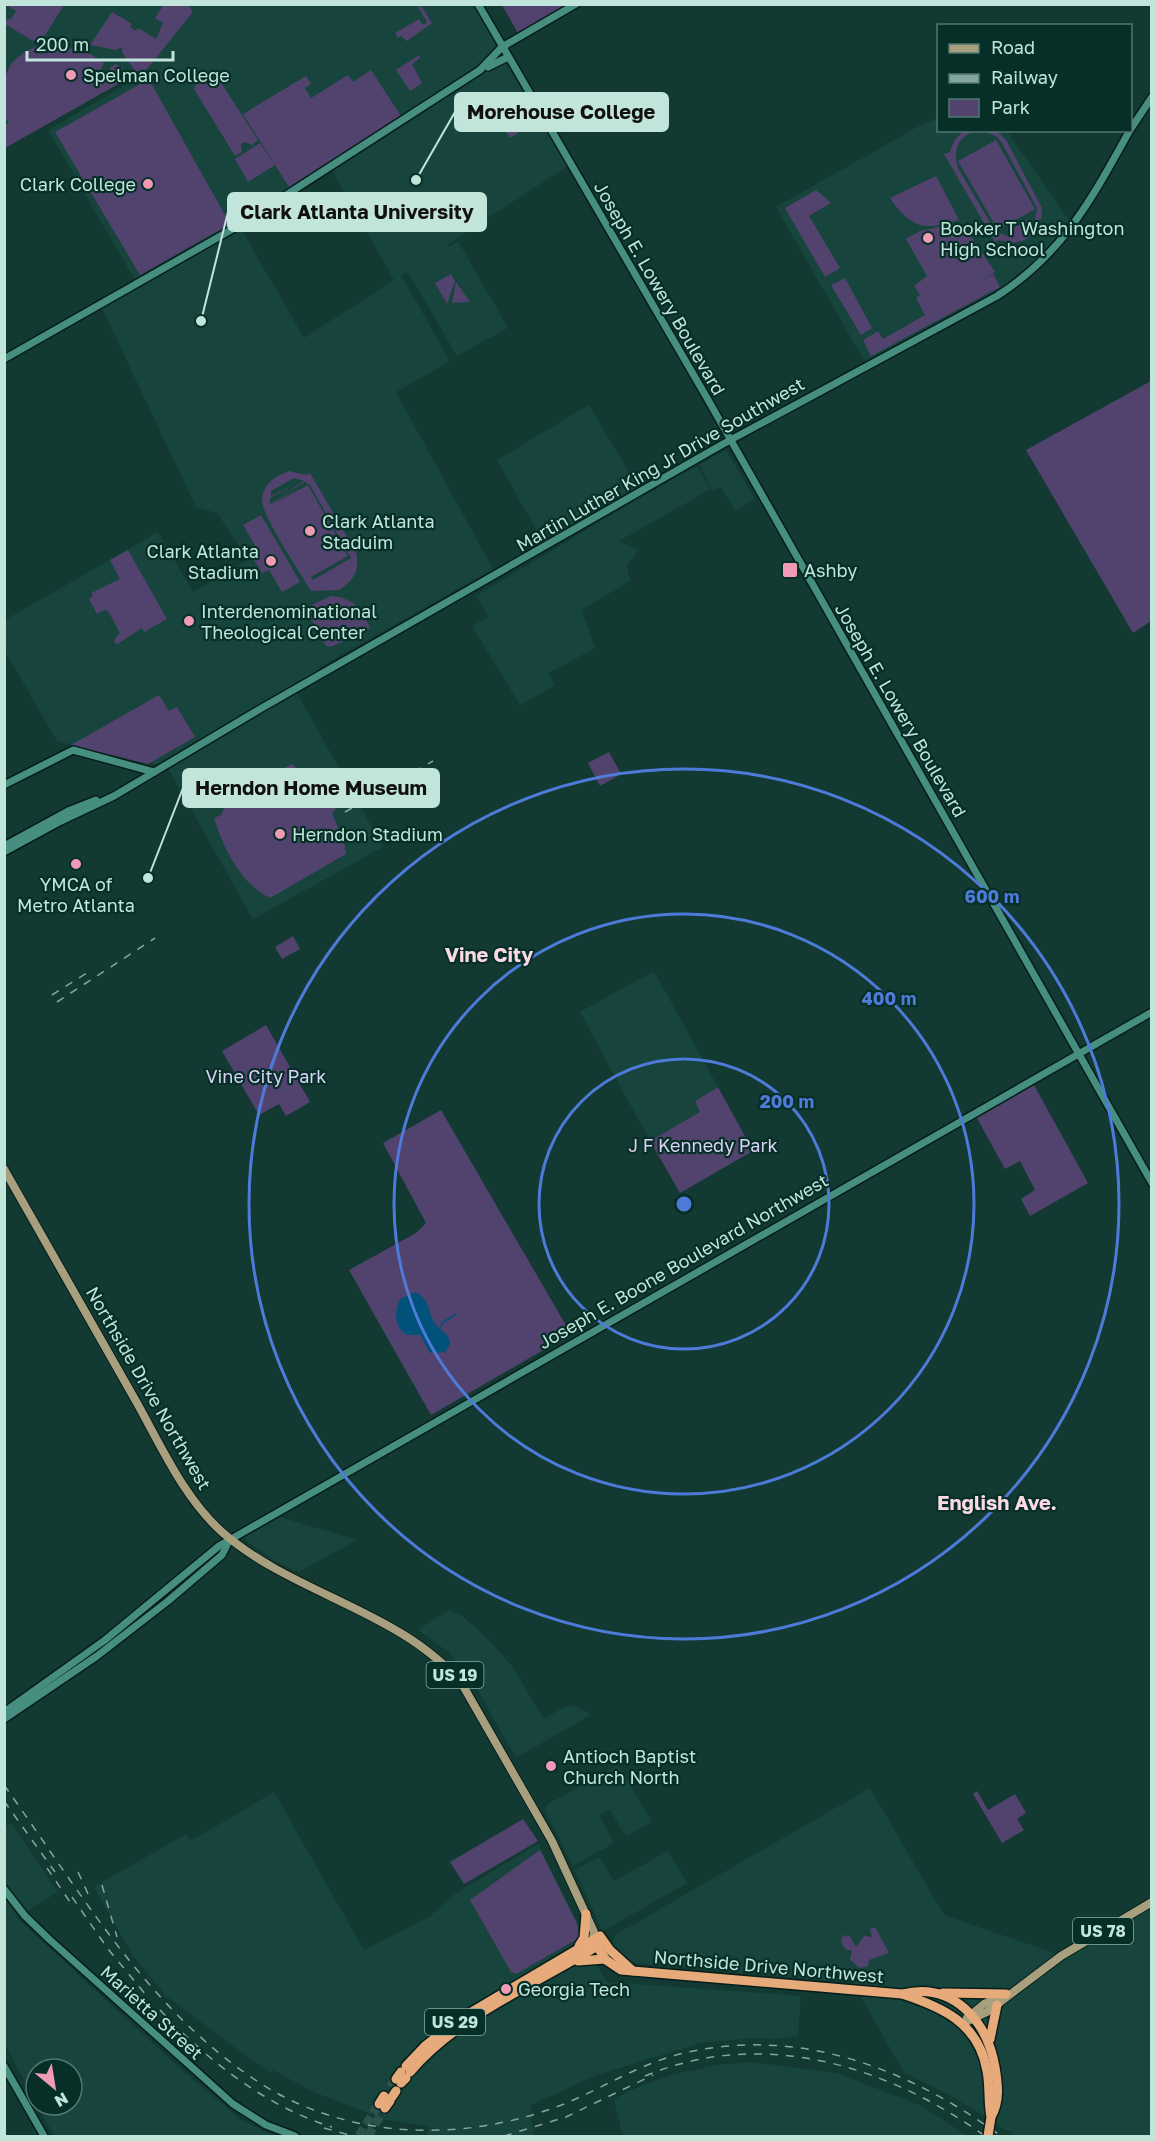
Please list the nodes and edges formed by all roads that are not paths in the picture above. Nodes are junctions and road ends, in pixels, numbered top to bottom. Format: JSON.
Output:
{"nodes":[{"id":1,"x":478,"y":4,"type":"edge"},
{"id":2,"x":576,"y":4,"type":"edge"},
{"id":3,"x":502,"y":47,"type":"junction"},
{"id":4,"x":508,"y":57,"type":"junction"},
{"id":5,"x":480,"y":70,"type":"junction"},
{"id":6,"x":1152,"y":97,"type":"edge"},
{"id":7,"x":1132,"y":127,"type":"edge"},
{"id":8,"x":1129,"y":132,"type":"edge"},
{"id":9,"x":4,"y":359,"type":"edge"},
{"id":10,"x":730,"y":440,"type":"junction"},
{"id":11,"x":154,"y":772,"type":"junction"},
{"id":12,"x":4,"y":785,"type":"edge"},
{"id":13,"x":4,"y":846,"type":"edge"},
{"id":14,"x":4,"y":852,"type":"edge"},
{"id":15,"x":1152,"y":1012,"type":"edge"},
{"id":16,"x":1079,"y":1053,"type":"junction"},
{"id":17,"x":4,"y":1169,"type":"edge"},
{"id":18,"x":1152,"y":1183,"type":"edge"},
{"id":19,"x":230,"y":1539,"type":"junction"},
{"id":20,"x":4,"y":1712,"type":"edge"},
{"id":21,"x":4,"y":1719,"type":"edge"},
{"id":22,"x":4,"y":1889,"type":"edge"},
{"id":23,"x":1152,"y":1902,"type":"edge"},
{"id":24,"x":586,"y":1914,"type":"junction"},
{"id":25,"x":597,"y":1939,"type":"junction"},
{"id":26,"x":577,"y":1949,"type":"junction"},
{"id":27,"x":605,"y":1959,"type":"junction"},
{"id":28,"x":564,"y":1965,"type":"junction"},
{"id":29,"x":633,"y":1971,"type":"junction"},
{"id":30,"x":1017,"y":1989,"type":"junction"},
{"id":31,"x":930,"y":1993,"type":"junction"},
{"id":32,"x":902,"y":1994,"type":"junction"},
{"id":33,"x":1006,"y":1994,"type":"junction"},
{"id":34,"x":997,"y":2006,"type":"junction"},
{"id":35,"x":974,"y":2016,"type":"junction"},
{"id":36,"x":962,"y":2024,"type":"junction"},
{"id":37,"x":990,"y":2042,"type":"junction"},
{"id":38,"x":4,"y":2066,"type":"edge"},
{"id":39,"x":991,"y":2117,"type":"junction"},
{"id":40,"x":44,"y":2136,"type":"edge"},
{"id":41,"x":295,"y":2136,"type":"edge"},
{"id":42,"x":988,"y":2136,"type":"edge"}],
"edges":[{"from":1,"to":3,"type":"main road","name":"Joseph E. Lowery Boulevard"},
{"from":2,"to":3,"type":"main road"},
{"from":3,"to":4,"type":"main road","name":"Joseph E. Lowery Boulevard"},
{"from":3,"to":5,"type":"main road"},
{"from":4,"to":5,"type":"main road"},
{"from":4,"to":10,"type":"main road","name":"Joseph E. Lowery Boulevard"},
{"from":5,"to":9,"type":"main road"},
{"from":6,"to":7,"type":"main road","name":"Martin Luther King Jr Drive Southwest"},
{"from":8,"to":10,"type":"main road","name":"Martin Luther King Jr Drive Southwest"},
{"from":10,"to":11,"type":"main road","name":"Martin Luther King Jr Drive Southwest"},
{"from":10,"to":16,"type":"main road","name":"Joseph E. Lowery Boulevard"},
{"from":11,"to":12,"type":"main road"},
{"from":11,"to":13,"type":"main road"},
{"from":11,"to":14,"type":"main road"},
{"from":15,"to":16,"type":"main road","name":"Joseph E. Boone Boulevard Northwest"},
{"from":16,"to":18,"type":"main road","name":"Joseph E. Lowery Boulevard"},
{"from":16,"to":19,"type":"main road","name":"Joseph E. Boone Boulevard Northwest"},
{"from":17,"to":19,"type":"main road","name":"Northside Drive Northwest","number":"US 19"},
{"from":19,"to":20,"type":"main road","name":"Joseph E. Boone Boulevard Northwest"},
{"from":19,"to":21,"type":"main road"},
{"from":19,"to":24,"type":"main road","name":"Northside Drive Northwest","number":"US 19"},
{"from":22,"to":41,"type":"main road","name":"Marietta Street"},
{"from":23,"to":30,"type":"main road","number":"US 78"},
{"from":24,"to":25,"type":"main road","name":"Northside Drive Northwest","number":"US 19"},
{"from":24,"to":26,"type":"highway"},
{"from":25,"to":26,"type":"highway","number":"US 29"},
{"from":25,"to":27,"type":"highway","name":"Northside Drive Northwest","number":"US 19"},
{"from":25,"to":28,"type":"highway","number":"US 29"},
{"from":25,"to":29,"type":"highway","name":"Northside Drive Northwest","number":"US 19"},
{"from":26,"to":28,"type":"highway","number":"US 29"},
{"from":27,"to":28,"type":"highway"},
{"from":27,"to":29,"type":"highway","name":"Northside Drive Northwest","number":"US 19"},
{"from":29,"to":32,"type":"highway","name":"Northside Drive Northwest"},
{"from":30,"to":33,"type":"main road","number":"US 78"},
{"from":30,"to":34,"type":"main road","number":"US 78"},
{"from":31,"to":32,"type":"highway","name":"Northside Drive Northwest"},
{"from":31,"to":33,"type":"highway","number":"US 78"},
{"from":31,"to":35,"type":"highway","name":"Northside Drive Northwest"},
{"from":32,"to":36,"type":"highway","name":"Northside Drive Northwest"},
{"from":33,"to":35,"type":"main road"},
{"from":34,"to":35,"type":"main road","number":"US 78"},
{"from":34,"to":37,"type":"highway"},
{"from":35,"to":36,"type":"main road","number":"US 78"},
{"from":35,"to":37,"type":"highway","name":"Northside Drive Northwest"},
{"from":36,"to":39,"type":"highway","name":"Northside Drive Northwest"},
{"from":37,"to":39,"type":"highway","name":"Northside Drive Northwest"},
{"from":38,"to":40,"type":"main road"},
{"from":39,"to":42,"type":"highway","name":"Northside Drive Northwest","bridge":true}]}
